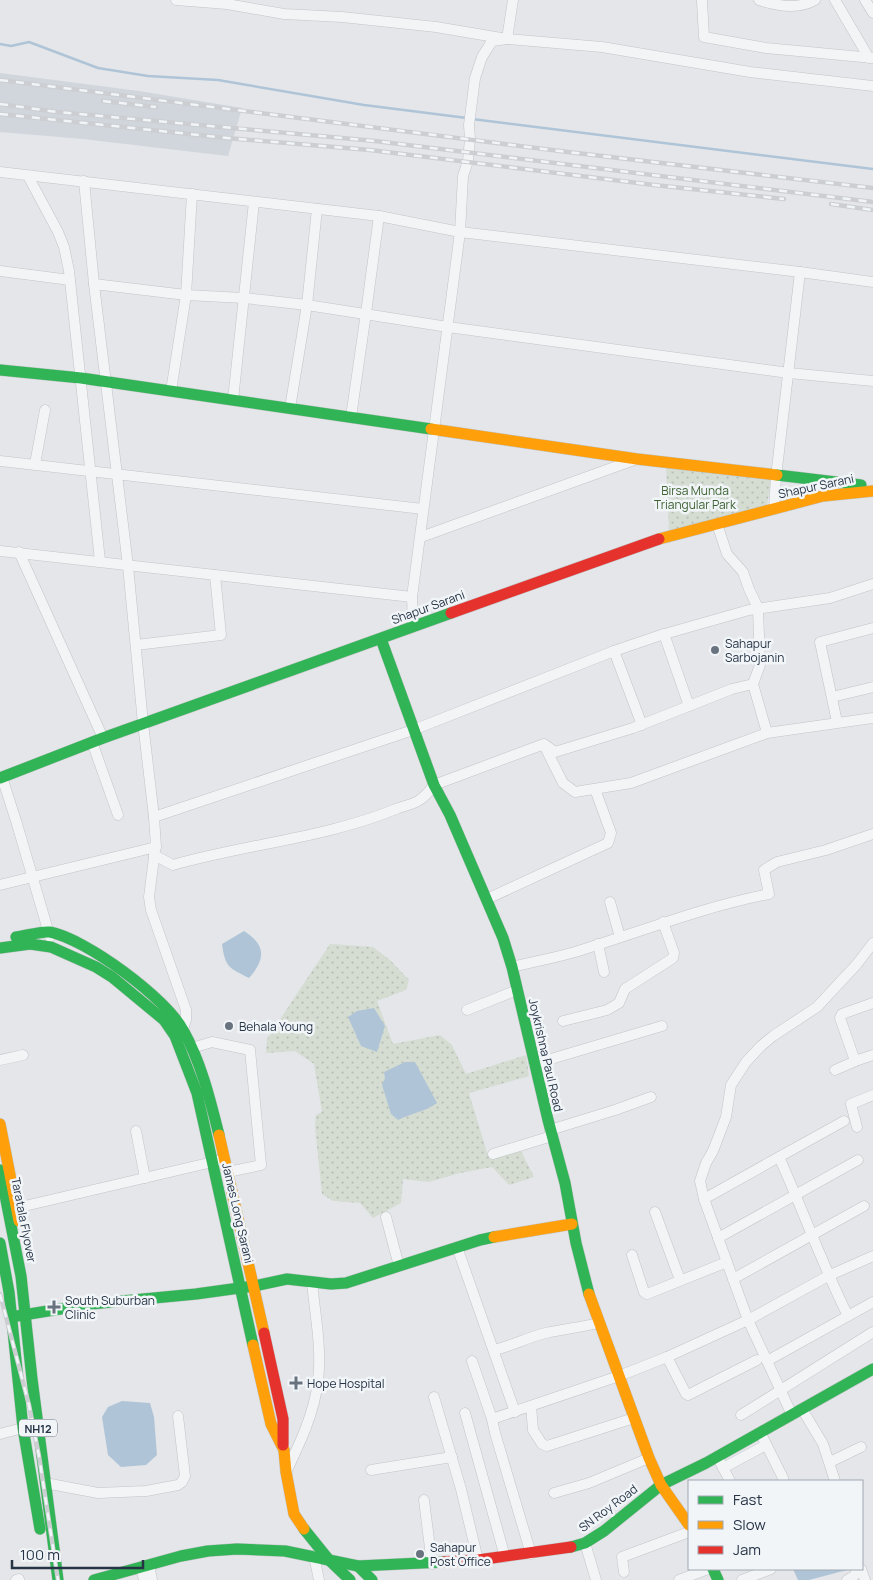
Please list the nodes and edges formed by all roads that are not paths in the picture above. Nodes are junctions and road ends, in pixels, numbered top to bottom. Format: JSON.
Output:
{"nodes":[{"id":1,"x":176,"y":0,"type":"edge"},
{"id":2,"x":513,"y":0,"type":"edge"},
{"id":3,"x":703,"y":0,"type":"edge"},
{"id":4,"x":759,"y":0,"type":"edge"},
{"id":5,"x":815,"y":0,"type":"edge"},
{"id":6,"x":835,"y":0,"type":"edge"},
{"id":7,"x":865,"y":0,"type":"edge"},
{"id":8,"x":873,"y":13,"type":"edge"},
{"id":9,"x":507,"y":40,"type":"junction"},
{"id":10,"x":871,"y":58,"type":"edge"},
{"id":11,"x":873,"y":86,"type":"edge"},
{"id":12,"x":0,"y":172,"type":"edge"},
{"id":13,"x":28,"y":176,"type":"junction"},
{"id":14,"x":84,"y":181,"type":"junction"},
{"id":15,"x":192,"y":194,"type":"junction"},
{"id":16,"x":254,"y":202,"type":"junction"},
{"id":17,"x":317,"y":209,"type":"junction"},
{"id":18,"x":379,"y":216,"type":"junction"},
{"id":19,"x":460,"y":232,"type":"junction"},
{"id":20,"x":0,"y":271,"type":"edge"},
{"id":21,"x":800,"y":272,"type":"junction"},
{"id":22,"x":70,"y":280,"type":"junction"},
{"id":23,"x":873,"y":282,"type":"edge"},
{"id":24,"x":94,"y":284,"type":"junction"},
{"id":25,"x":186,"y":295,"type":"junction"},
{"id":26,"x":244,"y":298,"type":"junction"},
{"id":27,"x":307,"y":305,"type":"junction"},
{"id":28,"x":366,"y":313,"type":"junction"},
{"id":29,"x":448,"y":327,"type":"junction"},
{"id":30,"x":0,"y":370,"type":"edge"},
{"id":31,"x":789,"y":373,"type":"junction"},
{"id":32,"x":81,"y":378,"type":"junction"},
{"id":33,"x":873,"y":381,"type":"edge"},
{"id":34,"x":106,"y":382,"type":"junction"},
{"id":35,"x":171,"y":391,"type":"junction"},
{"id":36,"x":233,"y":400,"type":"junction"},
{"id":37,"x":290,"y":408,"type":"junction"},
{"id":38,"x":45,"y":410,"type":"dead end"},
{"id":39,"x":350,"y":417,"type":"junction"},
{"id":40,"x":435,"y":429,"type":"junction"},
{"id":41,"x":637,"y":459,"type":"junction"},
{"id":42,"x":0,"y":461,"type":"edge"},
{"id":43,"x":35,"y":464,"type":"junction"},
{"id":44,"x":90,"y":472,"type":"junction"},
{"id":45,"x":116,"y":475,"type":"junction"},
{"id":46,"x":776,"y":477,"type":"junction"},
{"id":47,"x":873,"y":491,"type":"edge"},
{"id":48,"x":423,"y":509,"type":"junction"},
{"id":49,"x":774,"y":509,"type":"junction"},
{"id":50,"x":717,"y":524,"type":"junction"},
{"id":51,"x":421,"y":537,"type":"junction"},
{"id":52,"x":0,"y":551,"type":"edge"},
{"id":53,"x":19,"y":552,"type":"junction"},
{"id":54,"x":100,"y":561,"type":"junction"},
{"id":55,"x":128,"y":566,"type":"junction"},
{"id":56,"x":215,"y":575,"type":"junction"},
{"id":57,"x":873,"y":584,"type":"edge"},
{"id":58,"x":412,"y":597,"type":"junction"},
{"id":59,"x":758,"y":608,"type":"junction"},
{"id":60,"x":413,"y":626,"type":"junction"},
{"id":61,"x":873,"y":628,"type":"edge"},
{"id":62,"x":664,"y":634,"type":"junction"},
{"id":63,"x":381,"y":639,"type":"junction"},
{"id":64,"x":136,"y":645,"type":"junction"},
{"id":65,"x":614,"y":651,"type":"junction"},
{"id":66,"x":753,"y":684,"type":"junction"},
{"id":67,"x":873,"y":687,"type":"edge"},
{"id":68,"x":832,"y":697,"type":"junction"},
{"id":69,"x":689,"y":706,"type":"junction"},
{"id":70,"x":873,"y":718,"type":"edge"},
{"id":71,"x":838,"y":722,"type":"junction"},
{"id":72,"x":143,"y":723,"type":"junction"},
{"id":73,"x":642,"y":725,"type":"junction"},
{"id":74,"x":413,"y":730,"type":"junction"},
{"id":75,"x":767,"y":733,"type":"junction"},
{"id":76,"x":97,"y":740,"type":"junction"},
{"id":77,"x":544,"y":744,"type":"junction"},
{"id":78,"x":1,"y":778,"type":"edge"},
{"id":79,"x":434,"y":785,"type":"junction"},
{"id":80,"x":595,"y":789,"type":"junction"},
{"id":81,"x":118,"y":815,"type":"dead end"},
{"id":82,"x":154,"y":816,"type":"junction"},
{"id":83,"x":873,"y":834,"type":"edge"},
{"id":84,"x":155,"y":851,"type":"junction"},
{"id":85,"x":33,"y":877,"type":"junction"},
{"id":86,"x":0,"y":885,"type":"edge"},
{"id":87,"x":486,"y":899,"type":"junction"},
{"id":88,"x":610,"y":902,"type":"dead end"},
{"id":89,"x":663,"y":922,"type":"junction"},
{"id":90,"x":49,"y":932,"type":"junction"},
{"id":91,"x":620,"y":937,"type":"junction"},
{"id":92,"x":0,"y":938,"type":"edge"},
{"id":93,"x":873,"y":943,"type":"edge"},
{"id":94,"x":598,"y":944,"type":"junction"},
{"id":95,"x":51,"y":947,"type":"junction"},
{"id":96,"x":0,"y":948,"type":"edge"},
{"id":97,"x":512,"y":967,"type":"junction"},
{"id":98,"x":604,"y":972,"type":"dead end"},
{"id":99,"x":115,"y":973,"type":"junction"},
{"id":100,"x":517,"y":990,"type":"junction"},
{"id":101,"x":873,"y":1003,"type":"edge"},
{"id":102,"x":467,"y":1010,"type":"dead end"},
{"id":103,"x":563,"y":1021,"type":"dead end"},
{"id":104,"x":662,"y":1026,"type":"dead end"},
{"id":105,"x":183,"y":1028,"type":"junction"},
{"id":106,"x":192,"y":1048,"type":"junction"},
{"id":107,"x":23,"y":1055,"type":"dead end"},
{"id":108,"x":873,"y":1055,"type":"edge"},
{"id":109,"x":0,"y":1060,"type":"edge"},
{"id":110,"x":858,"y":1060,"type":"junction"},
{"id":111,"x":534,"y":1064,"type":"junction"},
{"id":112,"x":835,"y":1070,"type":"dead end"},
{"id":113,"x":873,"y":1095,"type":"edge"},
{"id":114,"x":650,"y":1097,"type":"dead end"},
{"id":115,"x":844,"y":1121,"type":"dead end"},
{"id":116,"x":0,"y":1124,"type":"edge"},
{"id":117,"x":857,"y":1127,"type":"dead end"},
{"id":118,"x":136,"y":1131,"type":"dead end"},
{"id":119,"x":551,"y":1133,"type":"junction"},
{"id":120,"x":492,"y":1154,"type":"dead end"},
{"id":121,"x":779,"y":1157,"type":"junction"},
{"id":122,"x":225,"y":1159,"type":"junction"},
{"id":123,"x":858,"y":1160,"type":"dead end"},
{"id":124,"x":212,"y":1162,"type":"junction"},
{"id":125,"x":0,"y":1170,"type":"edge"},
{"id":126,"x":228,"y":1172,"type":"junction"},
{"id":127,"x":145,"y":1178,"type":"junction"},
{"id":128,"x":796,"y":1196,"type":"junction"},
{"id":129,"x":704,"y":1199,"type":"junction"},
{"id":130,"x":864,"y":1206,"type":"dead end"},
{"id":131,"x":16,"y":1208,"type":"junction"},
{"id":132,"x":655,"y":1212,"type":"dead end"},
{"id":133,"x":386,"y":1217,"type":"dead end"},
{"id":134,"x":572,"y":1224,"type":"junction"},
{"id":135,"x":811,"y":1235,"type":"junction"},
{"id":136,"x":718,"y":1238,"type":"junction"},
{"id":137,"x":0,"y":1243,"type":"edge"},
{"id":138,"x":458,"y":1248,"type":"junction"},
{"id":139,"x":632,"y":1256,"type":"dead end"},
{"id":140,"x":873,"y":1256,"type":"edge"},
{"id":141,"x":727,"y":1262,"type":"junction"},
{"id":142,"x":399,"y":1266,"type":"junction"},
{"id":143,"x":3,"y":1273,"type":"edge"},
{"id":144,"x":21,"y":1276,"type":"junction"},
{"id":145,"x":828,"y":1276,"type":"junction"},
{"id":146,"x":732,"y":1279,"type":"junction"},
{"id":147,"x":680,"y":1280,"type":"junction"},
{"id":148,"x":312,"y":1282,"type":"junction"},
{"id":149,"x":254,"y":1286,"type":"junction"},
{"id":150,"x":242,"y":1288,"type":"junction"},
{"id":151,"x":873,"y":1302,"type":"edge"},
{"id":152,"x":26,"y":1314,"type":"junction"},
{"id":153,"x":848,"y":1316,"type":"junction"},
{"id":154,"x":12,"y":1317,"type":"junction"},
{"id":155,"x":748,"y":1320,"type":"junction"},
{"id":156,"x":599,"y":1322,"type":"junction"},
{"id":157,"x":873,"y":1332,"type":"edge"},
{"id":158,"x":494,"y":1350,"type":"junction"},
{"id":159,"x":667,"y":1357,"type":"junction"},
{"id":160,"x":472,"y":1361,"type":"dead end"},
{"id":161,"x":762,"y":1361,"type":"junction"},
{"id":162,"x":873,"y":1369,"type":"edge"},
{"id":163,"x":619,"y":1376,"type":"junction"},
{"id":164,"x":781,"y":1391,"type":"junction"},
{"id":165,"x":434,"y":1397,"type":"dead end"},
{"id":166,"x":531,"y":1406,"type":"junction"},
{"id":167,"x":515,"y":1412,"type":"junction"},
{"id":168,"x":797,"y":1412,"type":"junction"},
{"id":169,"x":465,"y":1413,"type":"dead end"},
{"id":170,"x":178,"y":1416,"type":"dead end"},
{"id":171,"x":741,"y":1416,"type":"dead end"},
{"id":172,"x":634,"y":1418,"type":"junction"},
{"id":173,"x":492,"y":1419,"type":"junction"},
{"id":174,"x":24,"y":1428,"type":"junction"},
{"id":175,"x":760,"y":1432,"type":"junction"},
{"id":176,"x":0,"y":1434,"type":"edge"},
{"id":177,"x":740,"y":1444,"type":"junction"},
{"id":178,"x":766,"y":1445,"type":"junction"},
{"id":179,"x":861,"y":1446,"type":"dead end"},
{"id":180,"x":284,"y":1450,"type":"junction"},
{"id":181,"x":717,"y":1456,"type":"junction"},
{"id":182,"x":746,"y":1456,"type":"junction"},
{"id":183,"x":452,"y":1457,"type":"junction"},
{"id":184,"x":649,"y":1458,"type":"junction"},
{"id":185,"x":830,"y":1462,"type":"junction"},
{"id":186,"x":723,"y":1468,"type":"junction"},
{"id":187,"x":371,"y":1470,"type":"dead end"},
{"id":188,"x":286,"y":1472,"type":"junction"},
{"id":189,"x":729,"y":1480,"type":"edge"},
{"id":190,"x":783,"y":1480,"type":"edge"},
{"id":191,"x":835,"y":1480,"type":"edge"},
{"id":192,"x":46,"y":1483,"type":"junction"},
{"id":193,"x":661,"y":1485,"type":"junction"},
{"id":194,"x":554,"y":1493,"type":"dead end"},
{"id":195,"x":424,"y":1500,"type":"dead end"},
{"id":196,"x":688,"y":1523,"type":"edge"},
{"id":197,"x":688,"y":1532,"type":"edge"},
{"id":198,"x":585,"y":1543,"type":"junction"},
{"id":199,"x":531,"y":1554,"type":"junction"},
{"id":200,"x":314,"y":1556,"type":"junction"},
{"id":201,"x":505,"y":1557,"type":"junction"},
{"id":202,"x":329,"y":1560,"type":"junction"},
{"id":203,"x":478,"y":1560,"type":"junction"},
{"id":204,"x":432,"y":1564,"type":"junction"},
{"id":205,"x":145,"y":1566,"type":"junction"},
{"id":206,"x":358,"y":1566,"type":"junction"},
{"id":207,"x":705,"y":1570,"type":"edge"},
{"id":208,"x":768,"y":1570,"type":"edge"},
{"id":209,"x":859,"y":1570,"type":"edge"},
{"id":210,"x":624,"y":1572,"type":"dead end"},
{"id":211,"x":48,"y":1580,"type":"edge"},
{"id":212,"x":58,"y":1580,"type":"edge"},
{"id":213,"x":94,"y":1580,"type":"edge"},
{"id":214,"x":144,"y":1580,"type":"edge"},
{"id":215,"x":152,"y":1580,"type":"edge"},
{"id":216,"x":319,"y":1580,"type":"edge"},
{"id":217,"x":350,"y":1580,"type":"edge"},
{"id":218,"x":372,"y":1580,"type":"edge"},
{"id":219,"x":596,"y":1580,"type":"edge"},
{"id":220,"x":678,"y":1580,"type":"edge"},
{"id":221,"x":742,"y":1580,"type":"edge"},
{"id":222,"x":848,"y":1580,"type":"edge"}],
"edges":[{"from":1,"to":9,"type":"street"},
{"from":2,"to":9,"type":"street"},
{"from":3,"to":10,"type":"street"},
{"from":4,"to":5,"type":"street"},
{"from":6,"to":10,"type":"street"},
{"from":7,"to":8,"type":"street"},
{"from":9,"to":11,"type":"street"},
{"from":9,"to":19,"type":"street"},
{"from":12,"to":13,"type":"street"},
{"from":13,"to":14,"type":"street"},
{"from":13,"to":22,"type":"street"},
{"from":14,"to":15,"type":"street"},
{"from":14,"to":24,"type":"street"},
{"from":15,"to":16,"type":"street"},
{"from":15,"to":25,"type":"street"},
{"from":16,"to":17,"type":"street"},
{"from":16,"to":26,"type":"street"},
{"from":17,"to":18,"type":"street"},
{"from":17,"to":27,"type":"street"},
{"from":18,"to":19,"type":"street"},
{"from":18,"to":28,"type":"street"},
{"from":19,"to":21,"type":"street"},
{"from":19,"to":29,"type":"street"},
{"from":20,"to":22,"type":"street"},
{"from":21,"to":23,"type":"street"},
{"from":21,"to":31,"type":"street"},
{"from":22,"to":32,"type":"street"},
{"from":24,"to":25,"type":"street"},
{"from":24,"to":34,"type":"street"},
{"from":25,"to":26,"type":"street"},
{"from":25,"to":35,"type":"street"},
{"from":26,"to":27,"type":"street"},
{"from":26,"to":36,"type":"street"},
{"from":27,"to":28,"type":"street"},
{"from":27,"to":37,"type":"street"},
{"from":28,"to":29,"type":"street"},
{"from":28,"to":39,"type":"street"},
{"from":29,"to":31,"type":"street"},
{"from":29,"to":40,"type":"street"},
{"from":30,"to":32,"type":"main road"},
{"from":31,"to":33,"type":"street"},
{"from":31,"to":46,"type":"street"},
{"from":32,"to":34,"type":"main road"},
{"from":32,"to":44,"type":"street"},
{"from":34,"to":35,"type":"main road"},
{"from":34,"to":45,"type":"street"},
{"from":35,"to":36,"type":"main road"},
{"from":36,"to":37,"type":"main road"},
{"from":37,"to":39,"type":"main road"},
{"from":38,"to":43,"type":"street"},
{"from":39,"to":40,"type":"main road"},
{"from":40,"to":41,"type":"main road"},
{"from":40,"to":48,"type":"street"},
{"from":41,"to":46,"type":"main road"},
{"from":41,"to":51,"type":"street"},
{"from":42,"to":43,"type":"street"},
{"from":43,"to":44,"type":"street"},
{"from":44,"to":45,"type":"street"},
{"from":44,"to":54,"type":"street"},
{"from":45,"to":48,"type":"street"},
{"from":45,"to":55,"type":"street"},
{"from":46,"to":47,"type":"main road"},
{"from":46,"to":49,"type":"street"},
{"from":47,"to":49,"type":"main road","name":"Shapur Sarani"},
{"from":48,"to":51,"type":"street"},
{"from":49,"to":50,"type":"main road","name":"Shapur Sarani"},
{"from":50,"to":59,"type":"street"},
{"from":50,"to":60,"type":"main road","name":"Shapur Sarani"},
{"from":51,"to":58,"type":"street"},
{"from":52,"to":53,"type":"street"},
{"from":53,"to":54,"type":"street"},
{"from":53,"to":76,"type":"street"},
{"from":54,"to":55,"type":"street"},
{"from":55,"to":56,"type":"street"},
{"from":55,"to":64,"type":"street"},
{"from":56,"to":58,"type":"street"},
{"from":56,"to":64,"type":"street"},
{"from":57,"to":59,"type":"street"},
{"from":58,"to":60,"type":"street"},
{"from":59,"to":62,"type":"street"},
{"from":59,"to":66,"type":"street"},
{"from":60,"to":63,"type":"main road","name":"Shapur Sarani"},
{"from":61,"to":68,"type":"street"},
{"from":62,"to":65,"type":"street"},
{"from":62,"to":69,"type":"street"},
{"from":63,"to":72,"type":"main road","name":"Shapur Sarani"},
{"from":63,"to":74,"type":"main road","name":"Joykrishna Paul Road"},
{"from":64,"to":72,"type":"street"},
{"from":65,"to":73,"type":"street"},
{"from":65,"to":74,"type":"street"},
{"from":66,"to":69,"type":"street"},
{"from":66,"to":75,"type":"street"},
{"from":67,"to":68,"type":"street"},
{"from":68,"to":71,"type":"street"},
{"from":69,"to":73,"type":"street"},
{"from":70,"to":71,"type":"street"},
{"from":71,"to":75,"type":"street"},
{"from":72,"to":76,"type":"main road","name":"Shapur Sarani"},
{"from":72,"to":82,"type":"street"},
{"from":73,"to":77,"type":"street"},
{"from":74,"to":79,"type":"main road","name":"Joykrishna Paul Road"},
{"from":74,"to":82,"type":"street"},
{"from":75,"to":80,"type":"street"},
{"from":76,"to":78,"type":"main road","name":"Shapur Sarani"},
{"from":76,"to":81,"type":"street"},
{"from":77,"to":79,"type":"street"},
{"from":77,"to":80,"type":"street"},
{"from":78,"to":85,"type":"street"},
{"from":79,"to":84,"type":"street"},
{"from":79,"to":87,"type":"main road","name":"Joykrishna Paul Road"},
{"from":80,"to":87,"type":"street"},
{"from":82,"to":84,"type":"street"},
{"from":83,"to":89,"type":"street"},
{"from":84,"to":85,"type":"street"},
{"from":84,"to":105,"type":"street"},
{"from":85,"to":86,"type":"street"},
{"from":85,"to":90,"type":"street"},
{"from":87,"to":97,"type":"main road","name":"Joykrishna Paul Road"},
{"from":88,"to":91,"type":"street"},
{"from":89,"to":91,"type":"street"},
{"from":89,"to":103,"type":"street"},
{"from":90,"to":92,"type":"main road"},
{"from":90,"to":95,"type":"street"},
{"from":90,"to":99,"type":"main road"},
{"from":91,"to":94,"type":"street"},
{"from":93,"to":129,"type":"street"},
{"from":94,"to":97,"type":"street"},
{"from":94,"to":98,"type":"street"},
{"from":95,"to":96,"type":"main road","name":"James Long Sarani"},
{"from":95,"to":99,"type":"main road","name":"James Long Sarani"},
{"from":97,"to":100,"type":"main road","name":"Joykrishna Paul Road"},
{"from":99,"to":105,"type":"main road"},
{"from":99,"to":124,"type":"main road","name":"James Long Sarani"},
{"from":100,"to":102,"type":"street"},
{"from":100,"to":111,"type":"main road","name":"Joykrishna Paul Road"},
{"from":101,"to":110,"type":"street"},
{"from":104,"to":111,"type":"street"},
{"from":105,"to":106,"type":"main road"},
{"from":106,"to":122,"type":"main road"},
{"from":106,"to":126,"type":"street"},
{"from":107,"to":109,"type":"street"},
{"from":108,"to":110,"type":"street"},
{"from":110,"to":112,"type":"street"},
{"from":111,"to":119,"type":"main road","name":"Joykrishna Paul Road"},
{"from":113,"to":117,"type":"street"},
{"from":114,"to":119,"type":"street"},
{"from":115,"to":121,"type":"street"},
{"from":116,"to":131,"type":"main road"},
{"from":118,"to":127,"type":"street"},
{"from":119,"to":120,"type":"street"},
{"from":119,"to":134,"type":"main road","name":"Joykrishna Paul Road"},
{"from":121,"to":128,"type":"street"},
{"from":121,"to":129,"type":"street"},
{"from":122,"to":124,"type":"street"},
{"from":122,"to":126,"type":"main road"},
{"from":123,"to":128,"type":"street"},
{"from":124,"to":127,"type":"street"},
{"from":124,"to":150,"type":"main road","name":"James Long Sarani"},
{"from":125,"to":144,"type":"main road","name":"Taratala Flyover","number":"NH12"},
{"from":126,"to":149,"type":"main road"},
{"from":127,"to":131,"type":"street"},
{"from":128,"to":135,"type":"street"},
{"from":128,"to":136,"type":"street"},
{"from":129,"to":136,"type":"street"},
{"from":130,"to":135,"type":"street"},
{"from":131,"to":144,"type":"main road"},
{"from":132,"to":147,"type":"street"},
{"from":133,"to":142,"type":"street"},
{"from":134,"to":138,"type":"main road"},
{"from":134,"to":156,"type":"main road","name":"Joykrishna Paul Road"},
{"from":135,"to":145,"type":"street"},
{"from":135,"to":146,"type":"street"},
{"from":136,"to":141,"type":"street"},
{"from":137,"to":143,"type":"main road","number":"NH12"},
{"from":138,"to":142,"type":"main road"},
{"from":138,"to":158,"type":"street"},
{"from":139,"to":147,"type":"street"},
{"from":140,"to":145,"type":"street"},
{"from":141,"to":146,"type":"street"},
{"from":141,"to":147,"type":"street"},
{"from":142,"to":148,"type":"main road"},
{"from":143,"to":154,"type":"main road","number":"NH12"},
{"from":144,"to":152,"type":"main road","number":"NH12"},
{"from":145,"to":153,"type":"street"},
{"from":145,"to":155,"type":"street"},
{"from":146,"to":155,"type":"street"},
{"from":148,"to":149,"type":"main road"},
{"from":148,"to":188,"type":"street"},
{"from":149,"to":150,"type":"main road"},
{"from":149,"to":180,"type":"main road"},
{"from":150,"to":152,"type":"main road"},
{"from":150,"to":180,"type":"main road","name":"James Long Sarani"},
{"from":151,"to":153,"type":"street"},
{"from":152,"to":154,"type":"main road"},
{"from":152,"to":192,"type":"main road","number":"NH12"},
{"from":153,"to":161,"type":"street"},
{"from":154,"to":174,"type":"main road","number":"NH12"},
{"from":155,"to":159,"type":"street"},
{"from":155,"to":161,"type":"street"},
{"from":156,"to":158,"type":"street"},
{"from":156,"to":163,"type":"main road","name":"Joykrishna Paul Road"},
{"from":157,"to":164,"type":"street"},
{"from":158,"to":167,"type":"street"},
{"from":159,"to":161,"type":"street"},
{"from":159,"to":163,"type":"street"},
{"from":160,"to":173,"type":"street"},
{"from":161,"to":164,"type":"street"},
{"from":162,"to":168,"type":"main road","name":"SN Roy Road"},
{"from":163,"to":166,"type":"street"},
{"from":163,"to":172,"type":"main road","name":"Joykrishna Paul Road"},
{"from":164,"to":168,"type":"street"},
{"from":164,"to":171,"type":"street"},
{"from":165,"to":183,"type":"street"},
{"from":166,"to":167,"type":"street"},
{"from":166,"to":172,"type":"street"},
{"from":167,"to":173,"type":"street"},
{"from":168,"to":175,"type":"main road","name":"SN Roy Road"},
{"from":168,"to":185,"type":"street"},
{"from":169,"to":201,"type":"street"},
{"from":170,"to":192,"type":"street"},
{"from":172,"to":184,"type":"main road","name":"Joykrishna Paul Road"},
{"from":173,"to":199,"type":"street"},
{"from":174,"to":176,"type":"street"},
{"from":174,"to":211,"type":"main road","number":"NH12"},
{"from":175,"to":177,"type":"main road","name":"SN Roy Road"},
{"from":175,"to":178,"type":"street"},
{"from":177,"to":181,"type":"main road","name":"SN Roy Road"},
{"from":177,"to":182,"type":"street"},
{"from":178,"to":182,"type":"street"},
{"from":178,"to":190,"type":"street"},
{"from":179,"to":185,"type":"street"},
{"from":180,"to":188,"type":"main road","name":"James Long Sarani"},
{"from":181,"to":186,"type":"street"},
{"from":181,"to":193,"type":"main road","name":"SN Roy Road"},
{"from":182,"to":186,"type":"street"},
{"from":183,"to":187,"type":"street"},
{"from":183,"to":203,"type":"street"},
{"from":184,"to":193,"type":"main road","name":"Joykrishna Paul Road"},
{"from":184,"to":194,"type":"street"},
{"from":185,"to":191,"type":"street"},
{"from":186,"to":189,"type":"street"},
{"from":188,"to":202,"type":"main road","name":"James Long Sarani"},
{"from":192,"to":212,"type":"main road","number":"NH12"},
{"from":193,"to":196,"type":"main road","name":"Joykrishna Paul Road"},
{"from":193,"to":198,"type":"main road","name":"SN Roy Road"},
{"from":195,"to":204,"type":"street"},
{"from":197,"to":210,"type":"street"},
{"from":198,"to":199,"type":"main road","name":"SN Roy Road"},
{"from":198,"to":219,"type":"street"},
{"from":199,"to":201,"type":"main road","name":"SN Roy Road"},
{"from":200,"to":202,"type":"main road","name":"SN Roy Road"},
{"from":200,"to":205,"type":"main road","name":"SN Roy Road"},
{"from":200,"to":216,"type":"street"},
{"from":201,"to":203,"type":"main road","name":"SN Roy Road"},
{"from":202,"to":206,"type":"main road","name":"SN Roy Road"},
{"from":202,"to":217,"type":"main road","name":"James Long Sarani"},
{"from":203,"to":204,"type":"main road","name":"SN Roy Road"},
{"from":204,"to":206,"type":"main road","name":"SN Roy Road"},
{"from":205,"to":213,"type":"main road","name":"SN Roy Road"},
{"from":205,"to":214,"type":"street"},
{"from":205,"to":215,"type":"street"},
{"from":206,"to":218,"type":"main road"},
{"from":207,"to":220,"type":"street"},
{"from":208,"to":221,"type":"street"},
{"from":209,"to":222,"type":"street"}]}
